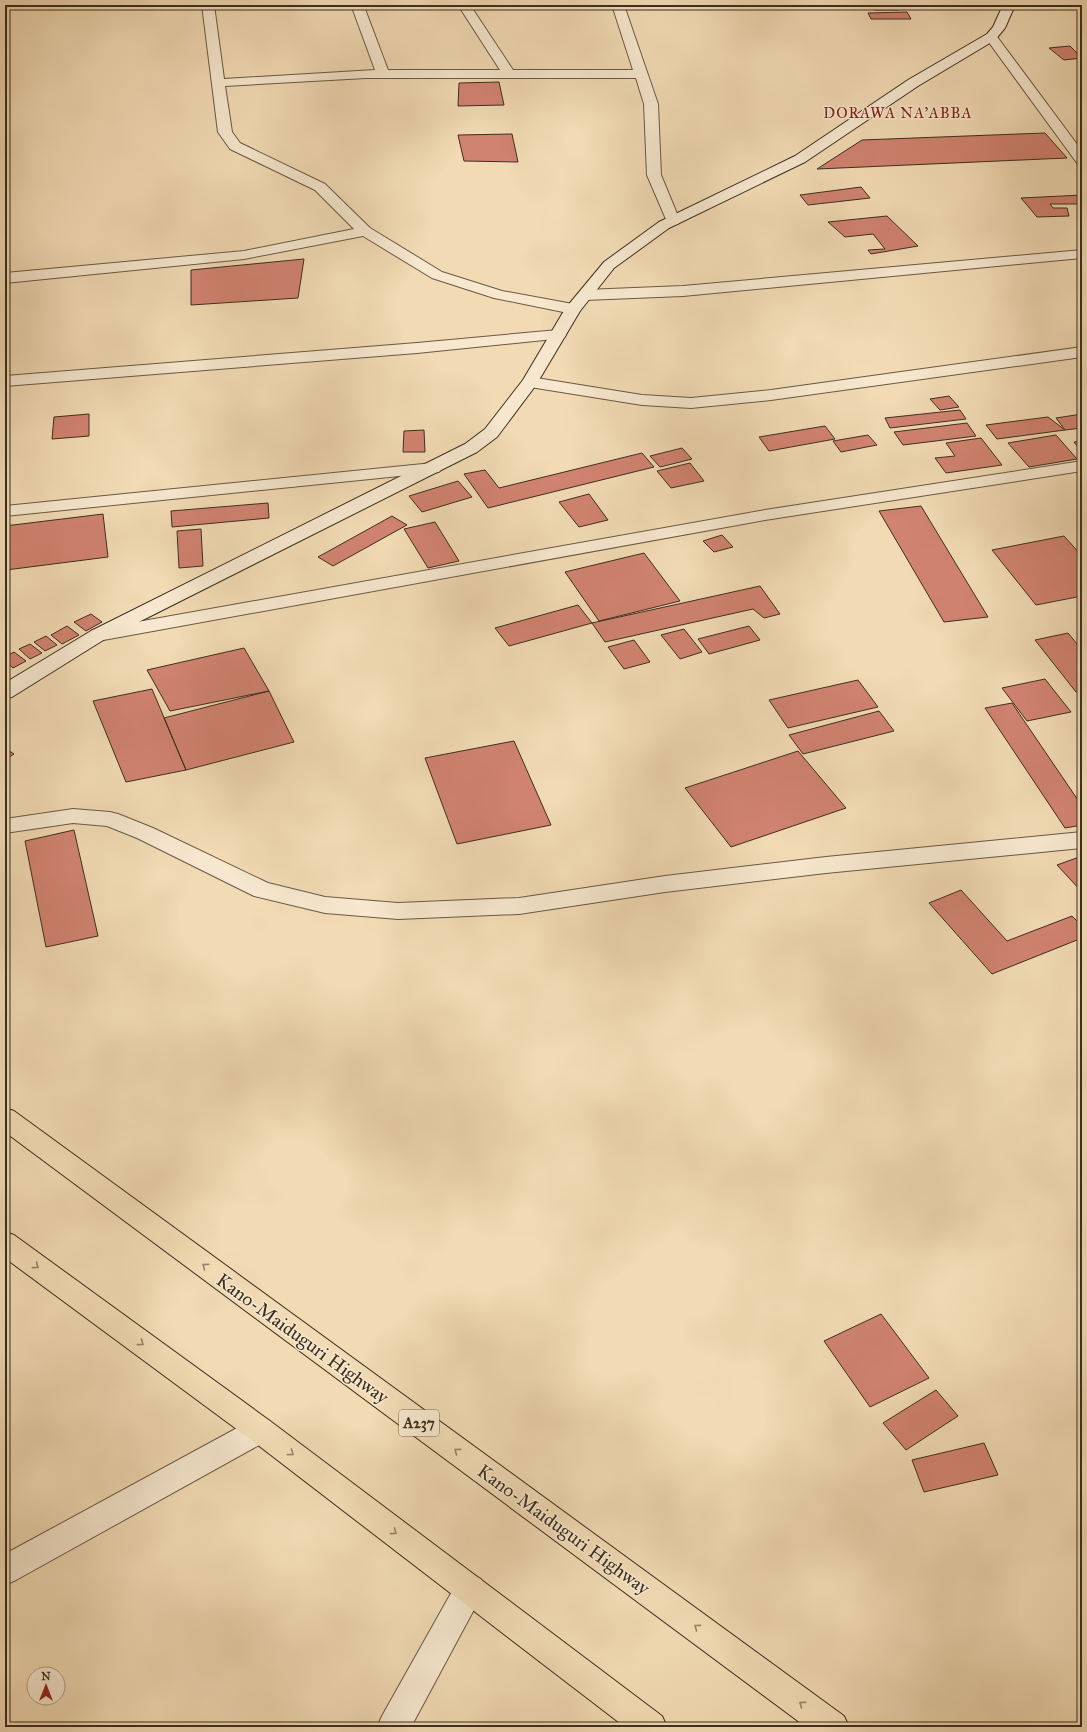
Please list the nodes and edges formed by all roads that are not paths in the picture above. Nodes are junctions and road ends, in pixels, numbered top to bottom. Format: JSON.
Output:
{"nodes":[{"id":1,"x":208,"y":5,"type":"edge"},
{"id":2,"x":355,"y":5,"type":"edge"},
{"id":3,"x":464,"y":5,"type":"edge"},
{"id":4,"x":618,"y":5,"type":"edge"},
{"id":5,"x":1009,"y":5,"type":"edge"},
{"id":6,"x":991,"y":37,"type":"junction"},
{"id":7,"x":383,"y":74,"type":"junction"},
{"id":8,"x":509,"y":74,"type":"junction"},
{"id":9,"x":641,"y":74,"type":"junction"},
{"id":10,"x":218,"y":83,"type":"junction"},
{"id":11,"x":1082,"y":160,"type":"edge"},
{"id":12,"x":673,"y":221,"type":"junction"},
{"id":13,"x":365,"y":232,"type":"junction"},
{"id":14,"x":1082,"y":254,"type":"edge"},
{"id":15,"x":5,"y":278,"type":"edge"},
{"id":16,"x":585,"y":295,"type":"junction"},
{"id":17,"x":573,"y":309,"type":"junction"},
{"id":18,"x":558,"y":335,"type":"junction"},
{"id":19,"x":1082,"y":352,"type":"edge"},
{"id":20,"x":5,"y":381,"type":"edge"},
{"id":21,"x":530,"y":382,"type":"junction"},
{"id":22,"x":1082,"y":466,"type":"edge"},
{"id":23,"x":434,"y":468,"type":"junction"},
{"id":24,"x":5,"y":511,"type":"edge"},
{"id":25,"x":98,"y":636,"type":"junction"},
{"id":26,"x":5,"y":692,"type":"edge"},
{"id":27,"x":5,"y":826,"type":"edge"},
{"id":28,"x":1082,"y":840,"type":"edge"},
{"id":29,"x":5,"y":1118,"type":"edge"},
{"id":30,"x":5,"y":1243,"type":"edge"},
{"id":31,"x":260,"y":1430,"type":"junction"},
{"id":32,"x":5,"y":1570,"type":"edge"},
{"id":33,"x":470,"y":1589,"type":"junction"},
{"id":34,"x":393,"y":1727,"type":"edge"},
{"id":35,"x":651,"y":1727,"type":"edge"},
{"id":36,"x":833,"y":1727,"type":"edge"}],
"edges":[{"from":1,"to":10,"type":"street"},
{"from":2,"to":7,"type":"street"},
{"from":3,"to":8,"type":"street"},
{"from":4,"to":9,"type":"street"},
{"from":5,"to":6,"type":"street"},
{"from":6,"to":11,"type":"street"},
{"from":6,"to":12,"type":"street"},
{"from":7,"to":8,"type":"street"},
{"from":7,"to":10,"type":"street"},
{"from":8,"to":9,"type":"street"},
{"from":9,"to":12,"type":"street"},
{"from":10,"to":13,"type":"street"},
{"from":12,"to":16,"type":"street"},
{"from":13,"to":15,"type":"street"},
{"from":13,"to":17,"type":"street"},
{"from":14,"to":16,"type":"street"},
{"from":16,"to":17,"type":"street"},
{"from":17,"to":18,"type":"street"},
{"from":18,"to":20,"type":"street"},
{"from":18,"to":21,"type":"street"},
{"from":19,"to":21,"type":"street"},
{"from":21,"to":23,"type":"street"},
{"from":22,"to":25,"type":"street"},
{"from":23,"to":24,"type":"street"},
{"from":23,"to":25,"type":"street"},
{"from":25,"to":26,"type":"street"},
{"from":27,"to":28,"type":"street"},
{"from":36,"to":29,"type":"highway","name":"Kano-Maiduguri Highway","number":"A237","one_way":true},
{"from":30,"to":31,"type":"highway","one_way":true},
{"from":31,"to":32,"type":"street"},
{"from":31,"to":33,"type":"highway","one_way":true},
{"from":33,"to":34,"type":"street"},
{"from":33,"to":35,"type":"highway"}]}
